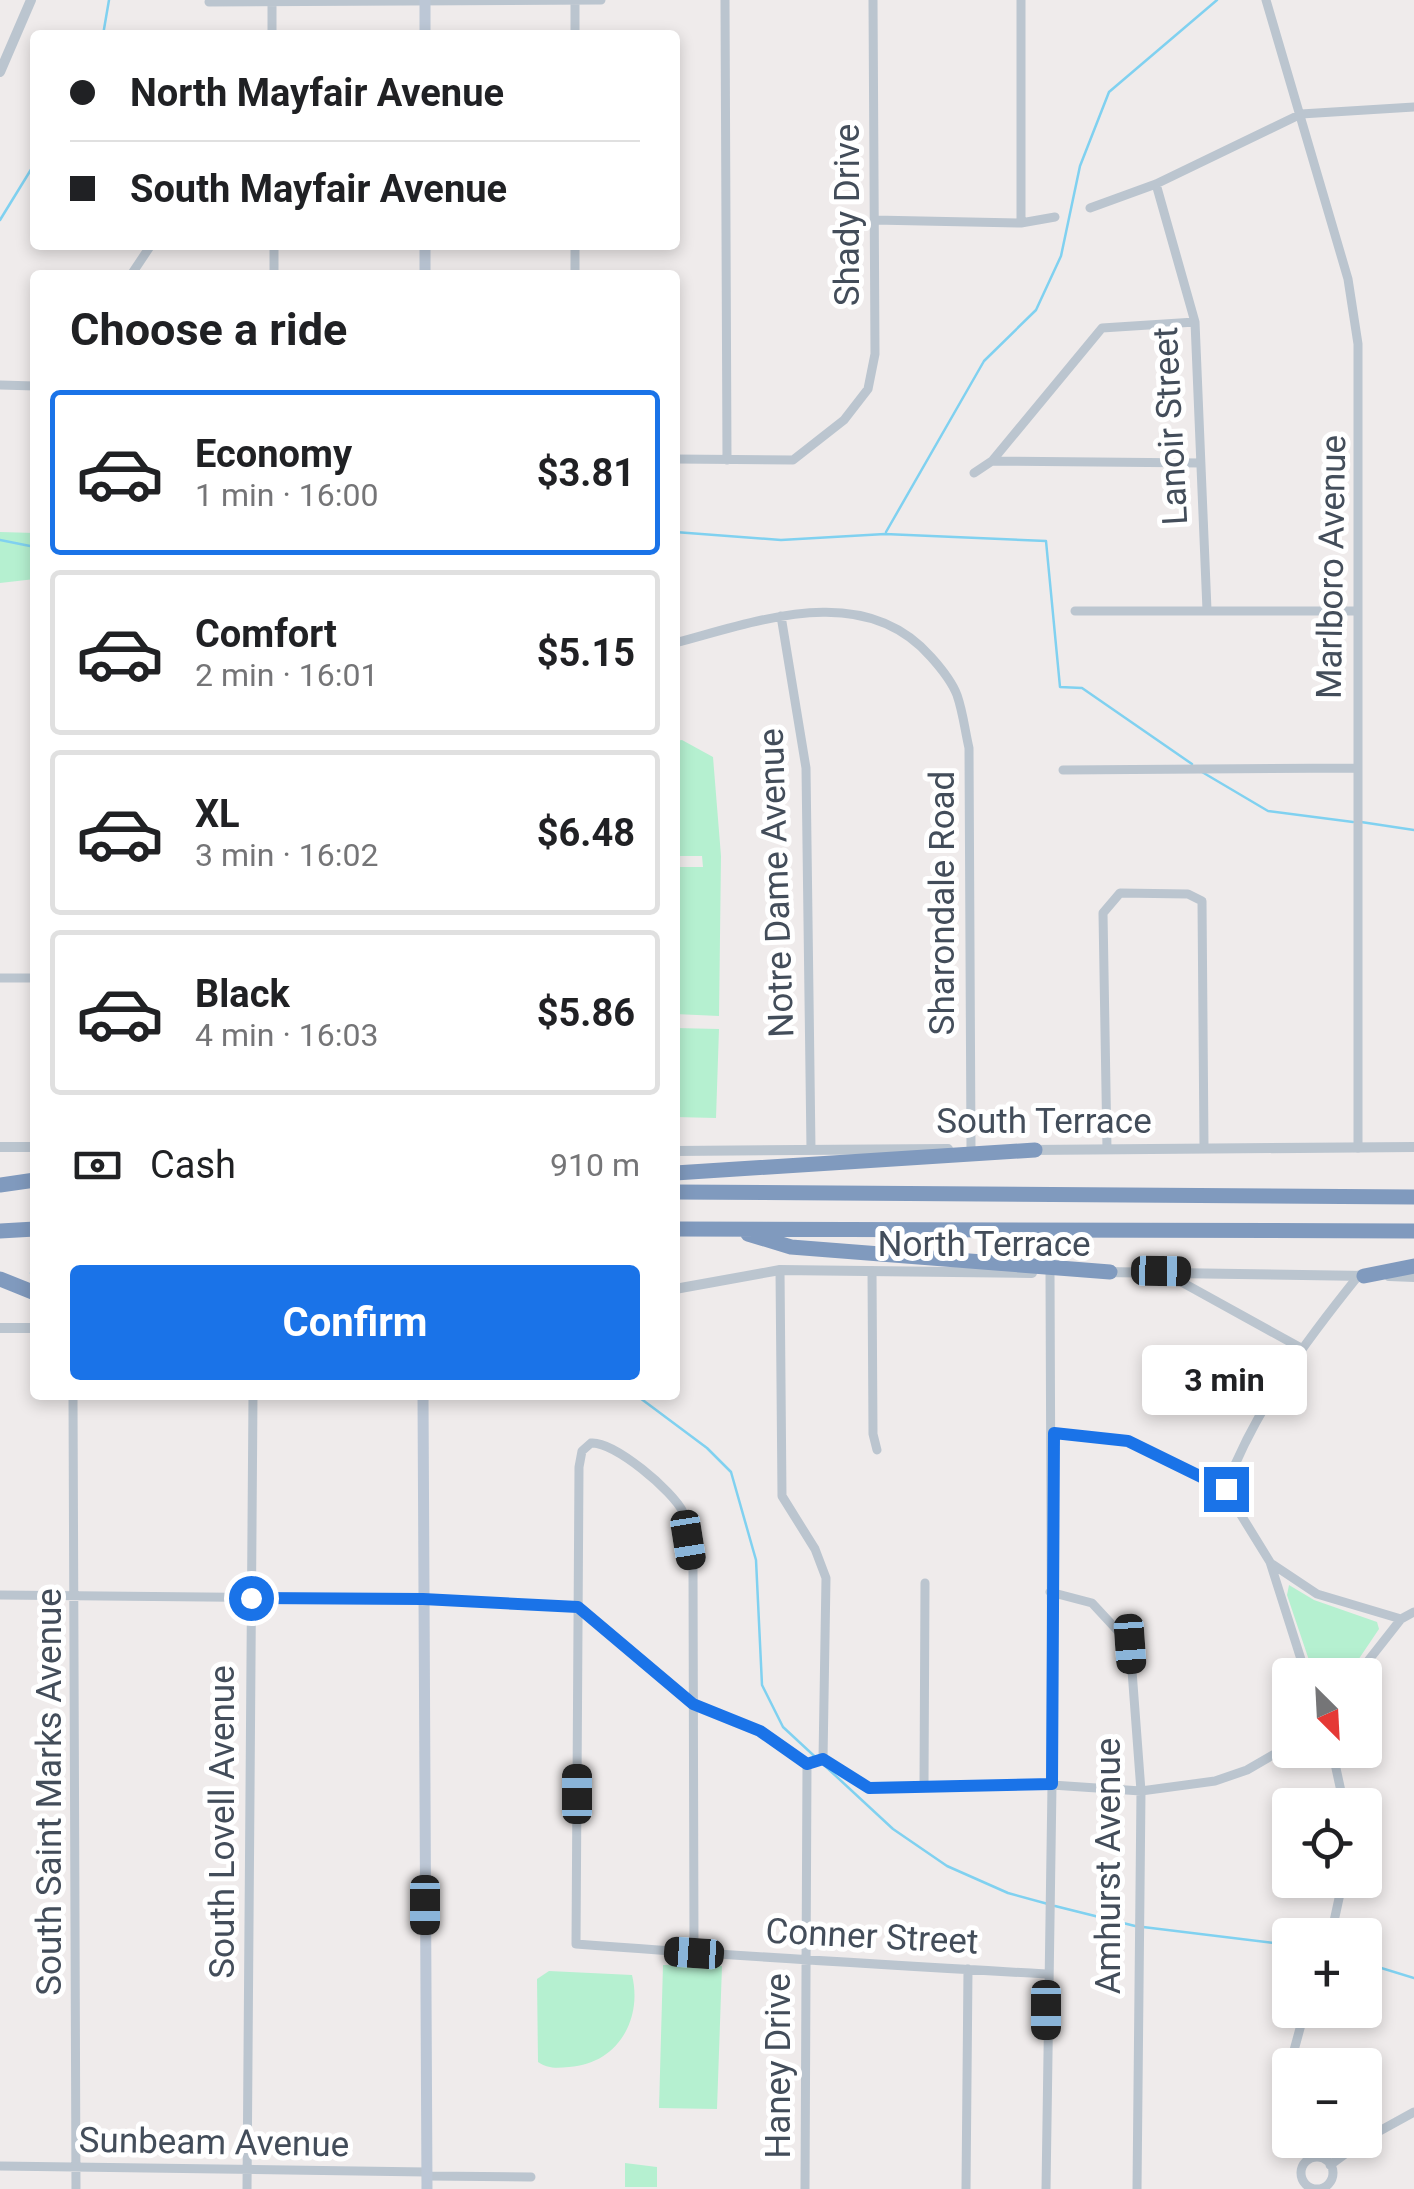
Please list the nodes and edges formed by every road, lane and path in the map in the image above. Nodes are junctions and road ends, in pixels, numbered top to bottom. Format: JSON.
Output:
{"nodes":[{"id":1,"x":31,"y":0,"type":"edge"},
{"id":2,"x":601,"y":0,"type":"edge"},
{"id":3,"x":725,"y":0,"type":"edge"},
{"id":4,"x":873,"y":0,"type":"edge"},
{"id":5,"x":1021,"y":0,"type":"edge"},
{"id":6,"x":1266,"y":0,"type":"edge"},
{"id":7,"x":209,"y":2,"type":"edge"},
{"id":8,"x":272,"y":2,"type":"edge"},
{"id":9,"x":425,"y":2,"type":"edge"},
{"id":10,"x":574,"y":2,"type":"edge"},
{"id":11,"x":272,"y":30,"type":"edge"},
{"id":12,"x":425,"y":30,"type":"edge"},
{"id":13,"x":575,"y":30,"type":"edge"},
{"id":14,"x":0,"y":72,"type":"edge"},
{"id":15,"x":1414,"y":107,"type":"edge"},
{"id":16,"x":1302,"y":114,"type":"junction"},
{"id":17,"x":1156,"y":184,"type":"junction"},
{"id":18,"x":1090,"y":208,"type":"dead end"},
{"id":19,"x":1056,"y":217,"type":"dead end"},
{"id":20,"x":874,"y":220,"type":"junction"},
{"id":21,"x":1020,"y":222,"type":"junction"},
{"id":22,"x":1195,"y":322,"type":"junction"},
{"id":23,"x":0,"y":385,"type":"edge"},
{"id":24,"x":30,"y":386,"type":"edge"},
{"id":25,"x":680,"y":459,"type":"edge"},
{"id":26,"x":727,"y":460,"type":"junction"},
{"id":27,"x":992,"y":462,"type":"junction"},
{"id":28,"x":1202,"y":463,"type":"junction"},
{"id":29,"x":974,"y":473,"type":"dead end"},
{"id":30,"x":1207,"y":610,"type":"junction"},
{"id":31,"x":1356,"y":610,"type":"junction"},
{"id":32,"x":1075,"y":611,"type":"dead end"},
{"id":33,"x":780,"y":616,"type":"junction"},
{"id":34,"x":680,"y":642,"type":"edge"},
{"id":35,"x":1356,"y":768,"type":"junction"},
{"id":36,"x":1063,"y":770,"type":"dead end"},
{"id":37,"x":0,"y":978,"type":"edge"},
{"id":38,"x":30,"y":978,"type":"edge"},
{"id":39,"x":0,"y":1147,"type":"edge"},
{"id":40,"x":30,"y":1147,"type":"edge"},
{"id":41,"x":1204,"y":1147,"type":"junction"},
{"id":42,"x":1414,"y":1147,"type":"edge"},
{"id":43,"x":1358,"y":1148,"type":"junction"},
{"id":44,"x":811,"y":1149,"type":"junction"},
{"id":45,"x":971,"y":1149,"type":"junction"},
{"id":46,"x":1108,"y":1149,"type":"junction"},
{"id":47,"x":1035,"y":1150,"type":"junction"},
{"id":48,"x":680,"y":1151,"type":"edge"},
{"id":49,"x":680,"y":1173,"type":"edge"},
{"id":50,"x":30,"y":1181,"type":"edge"},
{"id":51,"x":0,"y":1188,"type":"edge"},
{"id":52,"x":30,"y":1190,"type":"edge"},
{"id":53,"x":680,"y":1192,"type":"edge"},
{"id":54,"x":1414,"y":1197,"type":"edge"},
{"id":55,"x":30,"y":1229,"type":"edge"},
{"id":56,"x":680,"y":1229,"type":"edge"},
{"id":57,"x":730,"y":1229,"type":"junction"},
{"id":58,"x":0,"y":1231,"type":"edge"},
{"id":59,"x":1414,"y":1231,"type":"edge"},
{"id":60,"x":1414,"y":1266,"type":"edge"},
{"id":61,"x":780,"y":1270,"type":"junction"},
{"id":62,"x":872,"y":1271,"type":"junction"},
{"id":63,"x":1161,"y":1271,"type":"junction"},
{"id":64,"x":1110,"y":1272,"type":"junction"},
{"id":65,"x":1050,"y":1273,"type":"junction"},
{"id":66,"x":1361,"y":1275,"type":"junction"},
{"id":67,"x":1414,"y":1277,"type":"edge"},
{"id":68,"x":0,"y":1279,"type":"edge"},
{"id":69,"x":680,"y":1289,"type":"edge"},
{"id":70,"x":30,"y":1291,"type":"edge"},
{"id":71,"x":0,"y":1328,"type":"edge"},
{"id":72,"x":30,"y":1328,"type":"edge"},
{"id":73,"x":1300,"y":1348,"type":"junction"},
{"id":74,"x":73,"y":1400,"type":"edge"},
{"id":75,"x":252,"y":1400,"type":"edge"},
{"id":76,"x":423,"y":1400,"type":"edge"},
{"id":77,"x":1054,"y":1433,"type":"junction"},
{"id":78,"x":878,"y":1450,"type":"dead end"},
{"id":79,"x":1226,"y":1489,"type":"junction"},
{"id":80,"x":1270,"y":1562,"type":"junction"},
{"id":81,"x":924,"y":1584,"type":"dead end"},
{"id":82,"x":1050,"y":1592,"type":"junction"},
{"id":83,"x":0,"y":1595,"type":"edge"},
{"id":84,"x":77,"y":1596,"type":"junction"},
{"id":85,"x":251,"y":1598,"type":"junction"},
{"id":86,"x":423,"y":1599,"type":"junction"},
{"id":87,"x":578,"y":1607,"type":"junction"},
{"id":88,"x":1414,"y":1612,"type":"edge"},
{"id":89,"x":1401,"y":1619,"type":"junction"},
{"id":90,"x":1301,"y":1658,"type":"edge"},
{"id":91,"x":1370,"y":1658,"type":"edge"},
{"id":92,"x":693,"y":1704,"type":"junction"},
{"id":93,"x":1272,"y":1755,"type":"edge"},
{"id":94,"x":823,"y":1759,"type":"junction"},
{"id":95,"x":807,"y":1764,"type":"junction"},
{"id":96,"x":1052,"y":1784,"type":"junction"},
{"id":97,"x":924,"y":1785,"type":"junction"},
{"id":98,"x":1141,"y":1791,"type":"junction"},
{"id":99,"x":694,"y":1953,"type":"junction"},
{"id":100,"x":806,"y":1961,"type":"junction"},
{"id":101,"x":968,"y":1969,"type":"junction"},
{"id":102,"x":1046,"y":1974,"type":"junction"},
{"id":103,"x":1414,"y":2112,"type":"edge"},
{"id":104,"x":1382,"y":2130,"type":"edge"},
{"id":105,"x":1340,"y":2158,"type":"edge"},
{"id":106,"x":1308,"y":2159,"type":"joint"},
{"id":107,"x":1330,"y":2165,"type":"junction"},
{"id":108,"x":0,"y":2166,"type":"edge"},
{"id":109,"x":76,"y":2166,"type":"junction"},
{"id":110,"x":247,"y":2172,"type":"junction"},
{"id":111,"x":531,"y":2177,"type":"dead end"},
{"id":112,"x":427,"y":2179,"type":"edge"},
{"id":113,"x":1330,"y":2186,"type":"edge"},
{"id":114,"x":1304,"y":2187,"type":"edge"},
{"id":115,"x":76,"y":2189,"type":"edge"},
{"id":116,"x":247,"y":2189,"type":"edge"},
{"id":117,"x":805,"y":2189,"type":"edge"},
{"id":118,"x":966,"y":2189,"type":"edge"},
{"id":119,"x":1046,"y":2189,"type":"edge"},
{"id":120,"x":1136,"y":2189,"type":"edge"}],
"edges":[{"from":1,"to":14,"type":"street"},
{"from":2,"to":10,"type":"street"},
{"from":3,"to":26,"type":"street"},
{"from":4,"to":20,"type":"street","name":"Shady Drive"},
{"from":5,"to":21,"type":"street"},
{"from":6,"to":16,"type":"street","name":"Marlboro Avenue"},
{"from":7,"to":8,"type":"street"},
{"from":8,"to":9,"type":"street"},
{"from":8,"to":11,"type":"street"},
{"from":9,"to":10,"type":"street"},
{"from":9,"to":12,"type":"main road"},
{"from":10,"to":13,"type":"street"},
{"from":15,"to":16,"type":"street"},
{"from":16,"to":17,"type":"street"},
{"from":16,"to":31,"type":"street","name":"Marlboro Avenue"},
{"from":17,"to":18,"type":"street"},
{"from":17,"to":22,"type":"street","name":"Lanoir Street"},
{"from":19,"to":21,"type":"street"},
{"from":20,"to":21,"type":"street"},
{"from":20,"to":26,"type":"street","name":"Shady Drive"},
{"from":22,"to":27,"type":"street"},
{"from":22,"to":28,"type":"street","name":"Lanoir Street"},
{"from":23,"to":24,"type":"street"},
{"from":25,"to":26,"type":"street","name":"Shady Drive"},
{"from":27,"to":28,"type":"street"},
{"from":27,"to":29,"type":"street"},
{"from":28,"to":30,"type":"street","name":"Lanoir Street"},
{"from":30,"to":31,"type":"street"},
{"from":30,"to":32,"type":"street"},
{"from":31,"to":35,"type":"street","name":"Marlboro Avenue"},
{"from":33,"to":34,"type":"street"},
{"from":33,"to":44,"type":"street","name":"Notre Dame Avenue"},
{"from":33,"to":45,"type":"street","name":"Sharondale Road"},
{"from":35,"to":36,"type":"street"},
{"from":35,"to":43,"type":"street","name":"Marlboro Avenue"},
{"from":37,"to":38,"type":"street"},
{"from":39,"to":40,"type":"street"},
{"from":41,"to":43,"type":"street","name":"South Terrace"},
{"from":41,"to":46,"type":"street","name":"South Terrace"},
{"from":41,"to":46,"type":"street"},
{"from":42,"to":43,"type":"street","name":"South Terrace"},
{"from":44,"to":45,"type":"street","name":"South Terrace"},
{"from":44,"to":48,"type":"street","name":"South Terrace"},
{"from":45,"to":47,"type":"street","name":"South Terrace"},
{"from":46,"to":47,"type":"street","name":"South Terrace"},
{"from":47,"to":49,"type":"highway"},
{"from":50,"to":51,"type":"highway"},
{"from":51,"to":52,"type":"highway"},
{"from":53,"to":54,"type":"highway"},
{"from":55,"to":58,"type":"highway"},
{"from":56,"to":57,"type":"highway"},
{"from":57,"to":59,"type":"highway"},
{"from":57,"to":64,"type":"highway"},
{"from":60,"to":66,"type":"highway"},
{"from":61,"to":62,"type":"street","name":"North Terrace"},
{"from":61,"to":69,"type":"street","name":"North Terrace"},
{"from":61,"to":94,"type":"street"},
{"from":62,"to":65,"type":"street","name":"North Terrace"},
{"from":62,"to":78,"type":"street"},
{"from":63,"to":64,"type":"street","name":"North Terrace"},
{"from":63,"to":66,"type":"street","name":"North Terrace"},
{"from":63,"to":73,"type":"street"},
{"from":64,"to":65,"type":"street","name":"North Terrace"},
{"from":65,"to":77,"type":"street"},
{"from":66,"to":67,"type":"street","name":"North Terrace"},
{"from":66,"to":73,"type":"street"},
{"from":68,"to":70,"type":"highway"},
{"from":71,"to":72,"type":"street"},
{"from":73,"to":79,"type":"street"},
{"from":74,"to":84,"type":"street","name":"South Saint Marks Avenue"},
{"from":75,"to":85,"type":"street","name":"South Lovell Avenue"},
{"from":76,"to":86,"type":"main road"},
{"from":77,"to":79,"type":"street"},
{"from":77,"to":82,"type":"street"},
{"from":79,"to":80,"type":"street"},
{"from":80,"to":89,"type":"street"},
{"from":80,"to":90,"type":"street"},
{"from":81,"to":97,"type":"street"},
{"from":82,"to":96,"type":"street"},
{"from":82,"to":98,"type":"street","name":"Amhurst Avenue"},
{"from":83,"to":84,"type":"street"},
{"from":84,"to":85,"type":"street"},
{"from":84,"to":109,"type":"street","name":"South Saint Marks Avenue"},
{"from":85,"to":86,"type":"street"},
{"from":85,"to":110,"type":"street","name":"South Lovell Avenue"},
{"from":86,"to":87,"type":"street"},
{"from":86,"to":112,"type":"main road"},
{"from":87,"to":92,"type":"street"},
{"from":87,"to":92,"type":"street"},
{"from":87,"to":99,"type":"street","name":"Conner Street"},
{"from":88,"to":89,"type":"street"},
{"from":89,"to":91,"type":"street"},
{"from":92,"to":95,"type":"street"},
{"from":92,"to":99,"type":"street"},
{"from":93,"to":98,"type":"street"},
{"from":94,"to":95,"type":"street"},
{"from":94,"to":97,"type":"street"},
{"from":95,"to":100,"type":"street","name":"Haney Drive"},
{"from":96,"to":97,"type":"street"},
{"from":96,"to":98,"type":"street"},
{"from":96,"to":102,"type":"street"},
{"from":98,"to":120,"type":"street","name":"Amhurst Avenue"},
{"from":99,"to":100,"type":"street","name":"Conner Street"},
{"from":100,"to":101,"type":"street","name":"Conner Street"},
{"from":100,"to":117,"type":"street","name":"Haney Drive"},
{"from":101,"to":102,"type":"street","name":"Conner Street"},
{"from":101,"to":118,"type":"street"},
{"from":102,"to":119,"type":"street"},
{"from":103,"to":104,"type":"street"},
{"from":105,"to":107,"type":"street"},
{"from":106,"to":107,"type":"street"},
{"from":106,"to":114,"type":"street"},
{"from":107,"to":113,"type":"street"},
{"from":108,"to":109,"type":"street","name":"Sunbeam Avenue"},
{"from":109,"to":110,"type":"street","name":"Sunbeam Avenue"},
{"from":109,"to":115,"type":"street","name":"South Saint Marks Avenue"},
{"from":110,"to":112,"type":"street","name":"Sunbeam Avenue"},
{"from":110,"to":116,"type":"street","name":"South Lovell Avenue"},
{"from":111,"to":112,"type":"street","name":"Sunbeam Avenue"},
{"from":113,"to":114,"type":"street"}]}
